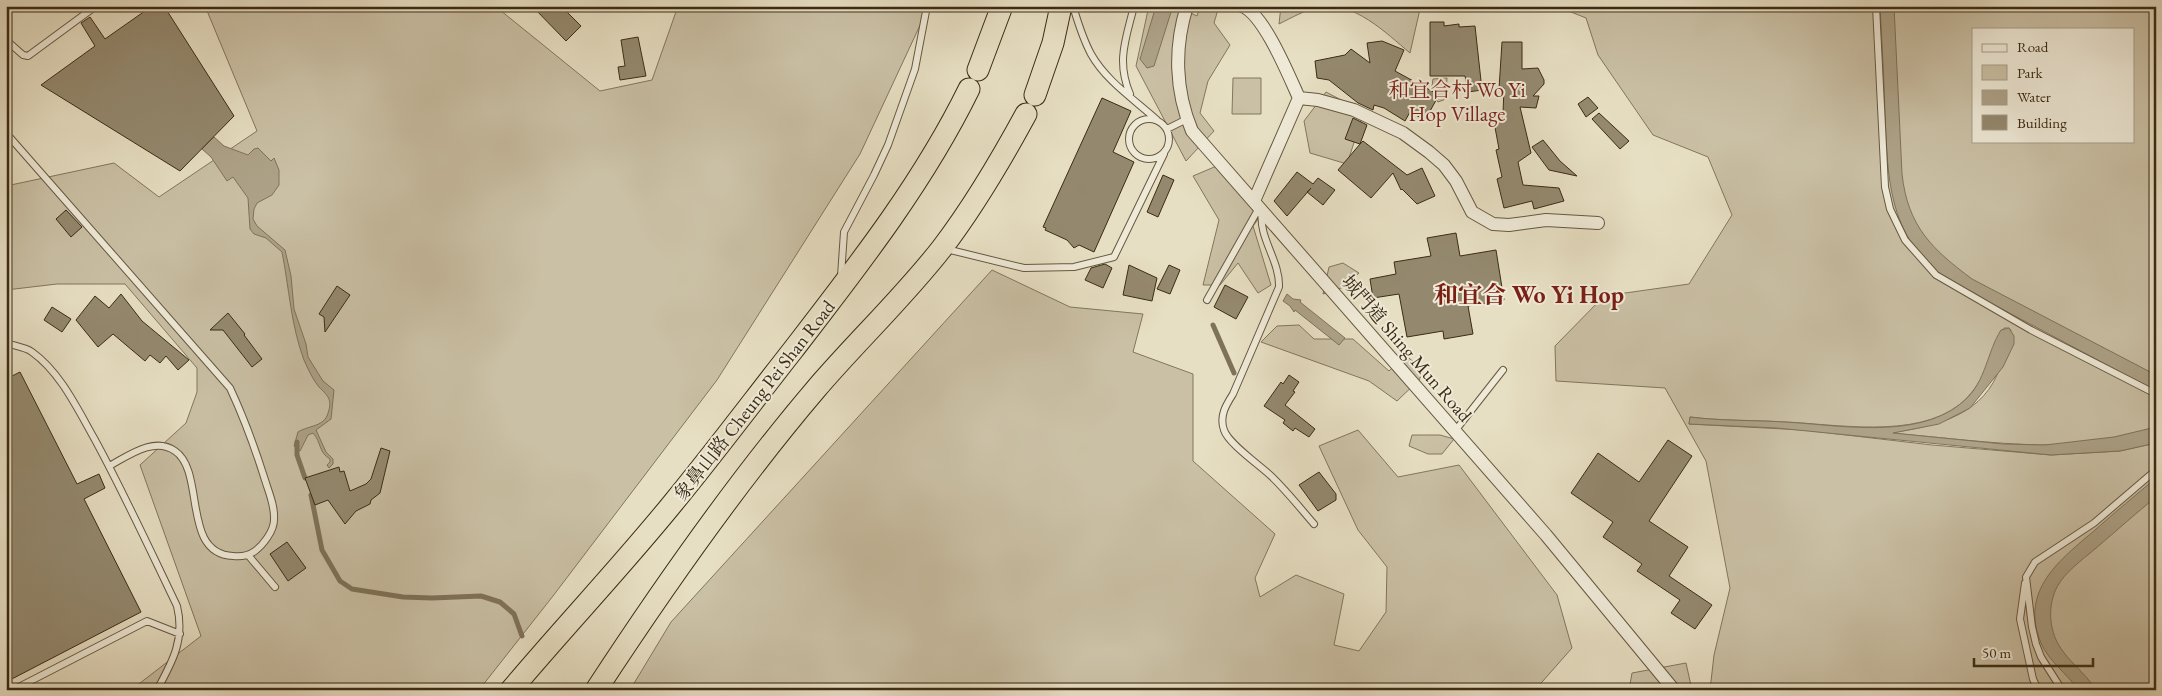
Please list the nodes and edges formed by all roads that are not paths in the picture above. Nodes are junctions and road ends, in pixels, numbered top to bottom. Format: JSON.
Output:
{"nodes":[{"id":1,"x":96,"y":6,"type":"edge"},
{"id":2,"x":927,"y":6,"type":"edge"},
{"id":3,"x":1002,"y":6,"type":"edge"},
{"id":4,"x":1061,"y":6,"type":"edge"},
{"id":5,"x":1073,"y":6,"type":"edge"},
{"id":6,"x":1134,"y":6,"type":"edge"},
{"id":7,"x":1187,"y":6,"type":"edge"},
{"id":8,"x":1242,"y":6,"type":"edge"},
{"id":9,"x":1876,"y":6,"type":"edge"},
{"id":10,"x":6,"y":40,"type":"edge"},
{"id":11,"x":1131,"y":96,"type":"junction"},
{"id":12,"x":1299,"y":98,"type":"junction"},
{"id":13,"x":1187,"y":119,"type":"junction"},
{"id":14,"x":1157,"y":120,"type":"junction"},
{"id":15,"x":1167,"y":129,"type":"junction"},
{"id":16,"x":6,"y":133,"type":"edge"},
{"id":17,"x":1164,"y":154,"type":"junction"},
{"id":18,"x":1259,"y":206,"type":"junction"},
{"id":19,"x":1598,"y":223,"type":"dead end"},
{"id":20,"x":942,"y":248,"type":"junction"},
{"id":21,"x":840,"y":289,"type":"junction"},
{"id":22,"x":1207,"y":300,"type":"dead end"},
{"id":23,"x":6,"y":343,"type":"edge"},
{"id":24,"x":1503,"y":370,"type":"dead end"},
{"id":25,"x":2156,"y":394,"type":"edge"},
{"id":26,"x":1455,"y":431,"type":"junction"},
{"id":27,"x":109,"y":466,"type":"junction"},
{"id":28,"x":2156,"y":470,"type":"edge"},
{"id":29,"x":1314,"y":524,"type":"dead end"},
{"id":30,"x":248,"y":555,"type":"junction"},
{"id":31,"x":2026,"y":577,"type":"junction"},
{"id":32,"x":275,"y":587,"type":"dead end"},
{"id":33,"x":180,"y":634,"type":"junction"},
{"id":34,"x":13,"y":690,"type":"edge"},
{"id":35,"x":157,"y":690,"type":"edge"},
{"id":36,"x":511,"y":690,"type":"edge"},
{"id":37,"x":596,"y":690,"type":"edge"},
{"id":38,"x":1674,"y":690,"type":"edge"},
{"id":39,"x":2038,"y":690,"type":"edge"},
{"id":40,"x":2062,"y":690,"type":"edge"}],
"edges":[{"from":1,"to":10,"type":"lane"},
{"from":2,"to":21,"type":"lane"},
{"from":3,"to":21,"type":"highway","name":"象鼻山路 Cheung Pei Shan Road"},
{"from":4,"to":20,"type":"highway"},
{"from":5,"to":11,"type":"lane"},
{"from":6,"to":11,"type":"lane"},
{"from":7,"to":13,"type":"street","name":"城門道 Shing Mun Road"},
{"from":8,"to":12,"type":"street"},
{"from":9,"to":25,"type":"lane"},
{"from":11,"to":14,"type":"lane"},
{"from":12,"to":18,"type":"street"},
{"from":12,"to":19,"type":"street"},
{"from":13,"to":15,"type":"lane"},
{"from":13,"to":18,"type":"street","name":"城門道 Shing Mun Road"},
{"from":14,"to":15,"type":"lane"},
{"from":14,"to":17,"type":"lane"},
{"from":15,"to":17,"type":"lane"},
{"from":16,"to":30,"type":"lane"},
{"from":17,"to":20,"type":"lane"},
{"from":18,"to":22,"type":"lane"},
{"from":18,"to":26,"type":"street","name":"城門道 Shing Mun Road"},
{"from":18,"to":29,"type":"lane"},
{"from":20,"to":37,"type":"highway"},
{"from":21,"to":36,"type":"highway","name":"象鼻山路 Cheung Pei Shan Road"},
{"from":23,"to":27,"type":"lane"},
{"from":24,"to":26,"type":"lane"},
{"from":26,"to":38,"type":"street","name":"城門道 Shing Mun Road"},
{"from":27,"to":30,"type":"lane"},
{"from":27,"to":33,"type":"lane"},
{"from":28,"to":31,"type":"lane"},
{"from":30,"to":32,"type":"lane"},
{"from":31,"to":39,"type":"lane"},
{"from":31,"to":40,"type":"lane"},
{"from":33,"to":34,"type":"lane"},
{"from":33,"to":35,"type":"lane"}]}
